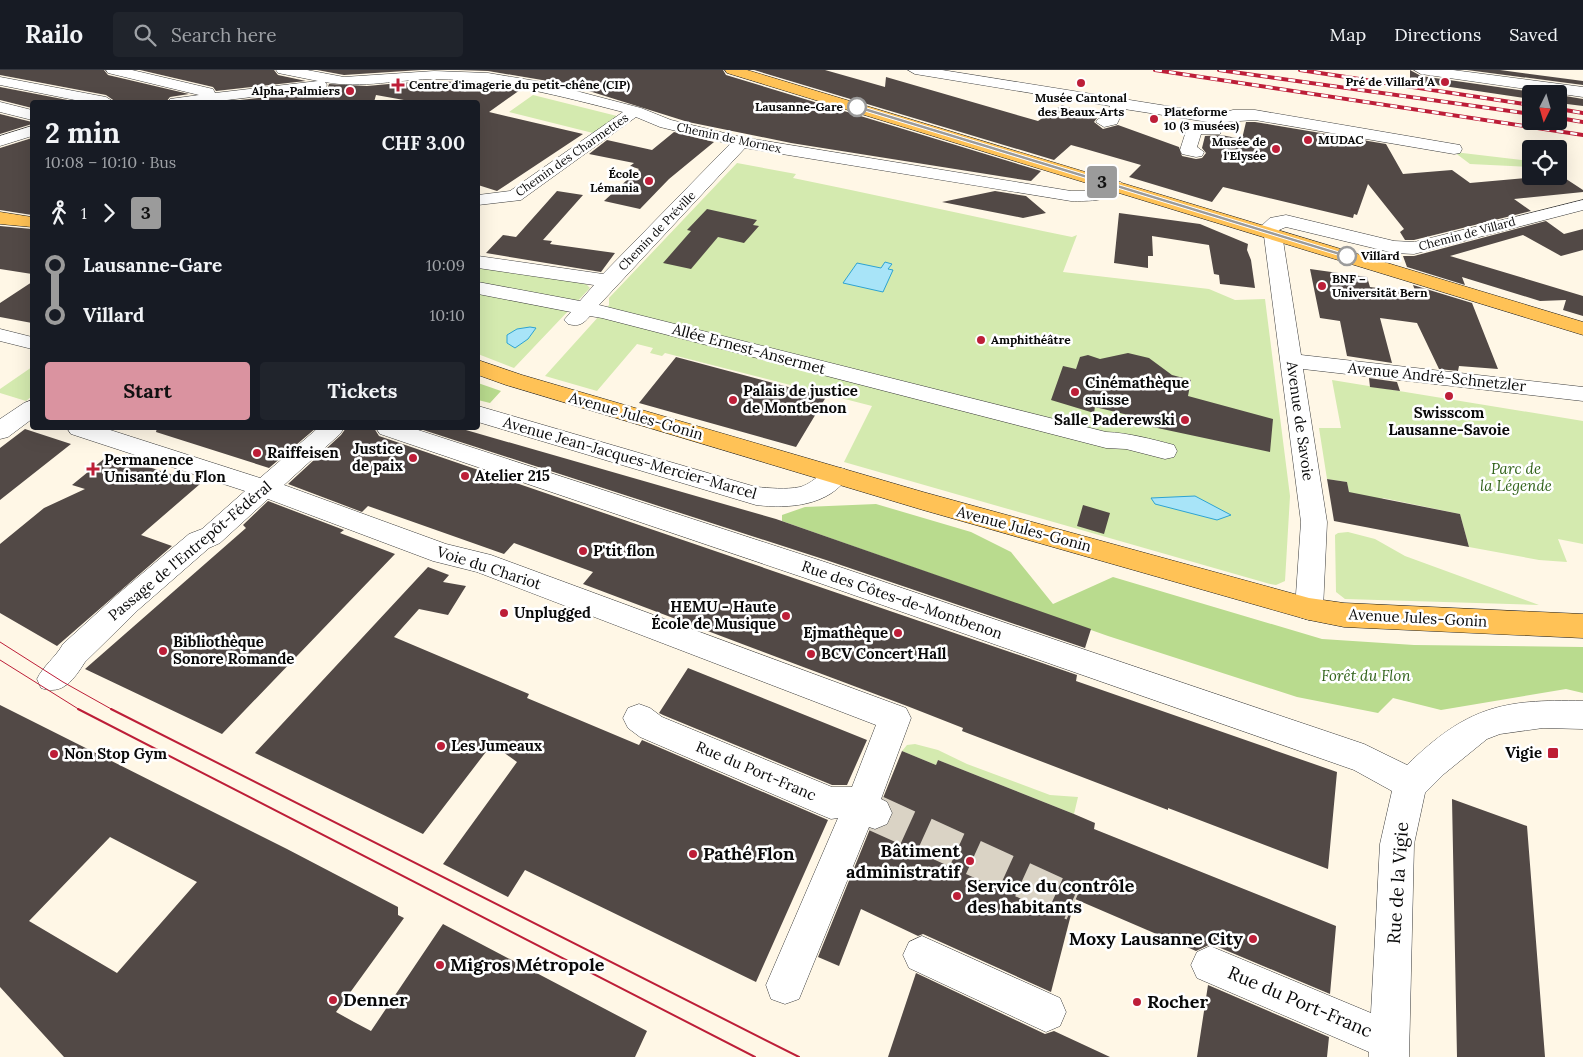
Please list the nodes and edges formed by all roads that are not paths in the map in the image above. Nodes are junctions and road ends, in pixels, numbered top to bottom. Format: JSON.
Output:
{"nodes":[{"id":1,"x":114,"y":70,"type":"edge"},
{"id":2,"x":282,"y":70,"type":"edge"},
{"id":3,"x":400,"y":70,"type":"edge"},
{"id":4,"x":732,"y":70,"type":"edge"},
{"id":5,"x":915,"y":70,"type":"edge"},
{"id":6,"x":1421,"y":70,"type":"edge"},
{"id":7,"x":0,"y":81,"type":"edge"},
{"id":8,"x":344,"y":81,"type":"junction"},
{"id":9,"x":1583,"y":92,"type":"edge"},
{"id":10,"x":227,"y":96,"type":"junction"},
{"id":11,"x":92,"y":100,"type":"edge"},
{"id":12,"x":192,"y":100,"type":"edge"},
{"id":13,"x":1119,"y":103,"type":"junction"},
{"id":14,"x":0,"y":106,"type":"edge"},
{"id":15,"x":635,"y":111,"type":"junction"},
{"id":16,"x":30,"y":114,"type":"edge"},
{"id":17,"x":1217,"y":118,"type":"junction"},
{"id":18,"x":1104,"y":122,"type":"dead end"},
{"id":19,"x":30,"y":132,"type":"edge"},
{"id":20,"x":0,"y":140,"type":"edge"},
{"id":21,"x":742,"y":142,"type":"junction"},
{"id":22,"x":0,"y":147,"type":"edge"},
{"id":23,"x":30,"y":148,"type":"edge"},
{"id":24,"x":1454,"y":149,"type":"dead end"},
{"id":25,"x":1196,"y":152,"type":"dead end"},
{"id":26,"x":1115,"y":186,"type":"junction"},
{"id":27,"x":480,"y":200,"type":"edge"},
{"id":28,"x":1583,"y":205,"type":"edge"},
{"id":29,"x":0,"y":218,"type":"edge"},
{"id":30,"x":30,"y":222,"type":"edge"},
{"id":31,"x":1269,"y":233,"type":"junction"},
{"id":32,"x":480,"y":262,"type":"edge"},
{"id":33,"x":608,"y":281,"type":"junction"},
{"id":34,"x":480,"y":289,"type":"edge"},
{"id":35,"x":580,"y":315,"type":"junction"},
{"id":36,"x":1583,"y":329,"type":"edge"},
{"id":37,"x":0,"y":335,"type":"edge"},
{"id":38,"x":30,"y":342,"type":"edge"},
{"id":39,"x":1291,"y":361,"type":"junction"},
{"id":40,"x":480,"y":368,"type":"edge"},
{"id":41,"x":1583,"y":394,"type":"edge"},
{"id":42,"x":30,"y":409,"type":"edge"},
{"id":43,"x":480,"y":415,"type":"edge"},
{"id":44,"x":85,"y":430,"type":"edge"},
{"id":45,"x":330,"y":430,"type":"edge"},
{"id":46,"x":394,"y":430,"type":"edge"},
{"id":47,"x":0,"y":431,"type":"edge"},
{"id":48,"x":1165,"y":451,"type":"dead end"},
{"id":49,"x":836,"y":475,"type":"junction"},
{"id":50,"x":264,"y":488,"type":"junction"},
{"id":51,"x":1309,"y":609,"type":"junction"},
{"id":52,"x":1583,"y":626,"type":"edge"},
{"id":53,"x":52,"y":679,"type":"dead end"},
{"id":54,"x":1583,"y":715,"type":"edge"},
{"id":55,"x":639,"y":718,"type":"dead end"},
{"id":56,"x":1411,"y":784,"type":"junction"},
{"id":57,"x":868,"y":810,"type":"junction"},
{"id":58,"x":922,"y":955,"type":"dead end"},
{"id":59,"x":1210,"y":965,"type":"dead end"},
{"id":60,"x":793,"y":966,"type":"dead end"},
{"id":61,"x":1046,"y":1012,"type":"dead end"},
{"id":62,"x":1389,"y":1049,"type":"edge"}],
"edges":[{"from":1,"to":10,"type":"street"},
{"from":2,"to":8,"type":"street"},
{"from":3,"to":8,"type":"street"},
{"from":4,"to":26,"type":"main road"},
{"from":5,"to":13,"type":"street"},
{"from":6,"to":9,"type":"street"},
{"from":7,"to":11,"type":"street"},
{"from":8,"to":10,"type":"street"},
{"from":8,"to":15,"type":"street","name":"Chemin de Mornex"},
{"from":10,"to":12,"type":"street"},
{"from":13,"to":17,"type":"street"},
{"from":13,"to":18,"type":"street"},
{"from":14,"to":16,"type":"street"},
{"from":15,"to":21,"type":"street","name":"Chemin de Mornex"},
{"from":15,"to":27,"type":"street","name":"Chemin des Charmettes"},
{"from":17,"to":24,"type":"street"},
{"from":17,"to":25,"type":"street"},
{"from":19,"to":20,"type":"street"},
{"from":21,"to":26,"type":"street","name":"Chemin de Mornex"},
{"from":21,"to":33,"type":"street","name":"Chemin de Préville"},
{"from":22,"to":23,"type":"street"},
{"from":26,"to":31,"type":"main road"},
{"from":28,"to":31,"type":"street","name":"Chemin de Villard"},
{"from":29,"to":30,"type":"main road"},
{"from":31,"to":36,"type":"main road"},
{"from":31,"to":39,"type":"street","name":"Avenue de Savoie"},
{"from":32,"to":33,"type":"street"},
{"from":33,"to":35,"type":"street","name":"Chemin de Préville"},
{"from":34,"to":35,"type":"street","name":"Allée Ernest-Ansermet"},
{"from":35,"to":48,"type":"street","name":"Allée Ernest-Ansermet"},
{"from":37,"to":38,"type":"street"},
{"from":39,"to":41,"type":"street","name":"Avenue André-Schnetzler"},
{"from":39,"to":51,"type":"street","name":"Avenue de Savoie"},
{"from":40,"to":49,"type":"main road","name":"Avenue Jules-Gonin"},
{"from":42,"to":47,"type":"street"},
{"from":43,"to":49,"type":"street","name":"Avenue Jean-Jacques-Mercier-Marcel"},
{"from":44,"to":50,"type":"street","name":"Voie du Chariot"},
{"from":45,"to":50,"type":"street","name":"Passage de l'Entrepôt-Fédéral"},
{"from":46,"to":56,"type":"street","name":"Rue des Côtes-de-Montbenon"},
{"from":49,"to":51,"type":"main road","name":"Avenue Jules-Gonin"},
{"from":50,"to":53,"type":"street","name":"Passage de l'Entrepôt-Fédéral"},
{"from":50,"to":57,"type":"street","name":"Voie du Chariot"},
{"from":51,"to":52,"type":"main road","name":"Avenue Jules-Gonin"},
{"from":54,"to":56,"type":"street","name":"Rue de la Vigie"},
{"from":55,"to":57,"type":"street","name":"Rue du Port-Franc"},
{"from":56,"to":62,"type":"street","name":"Rue de la Vigie"},
{"from":57,"to":60,"type":"street"},
{"from":58,"to":61,"type":"street"},
{"from":59,"to":62,"type":"street","name":"Rue du Port-Franc"}]}
